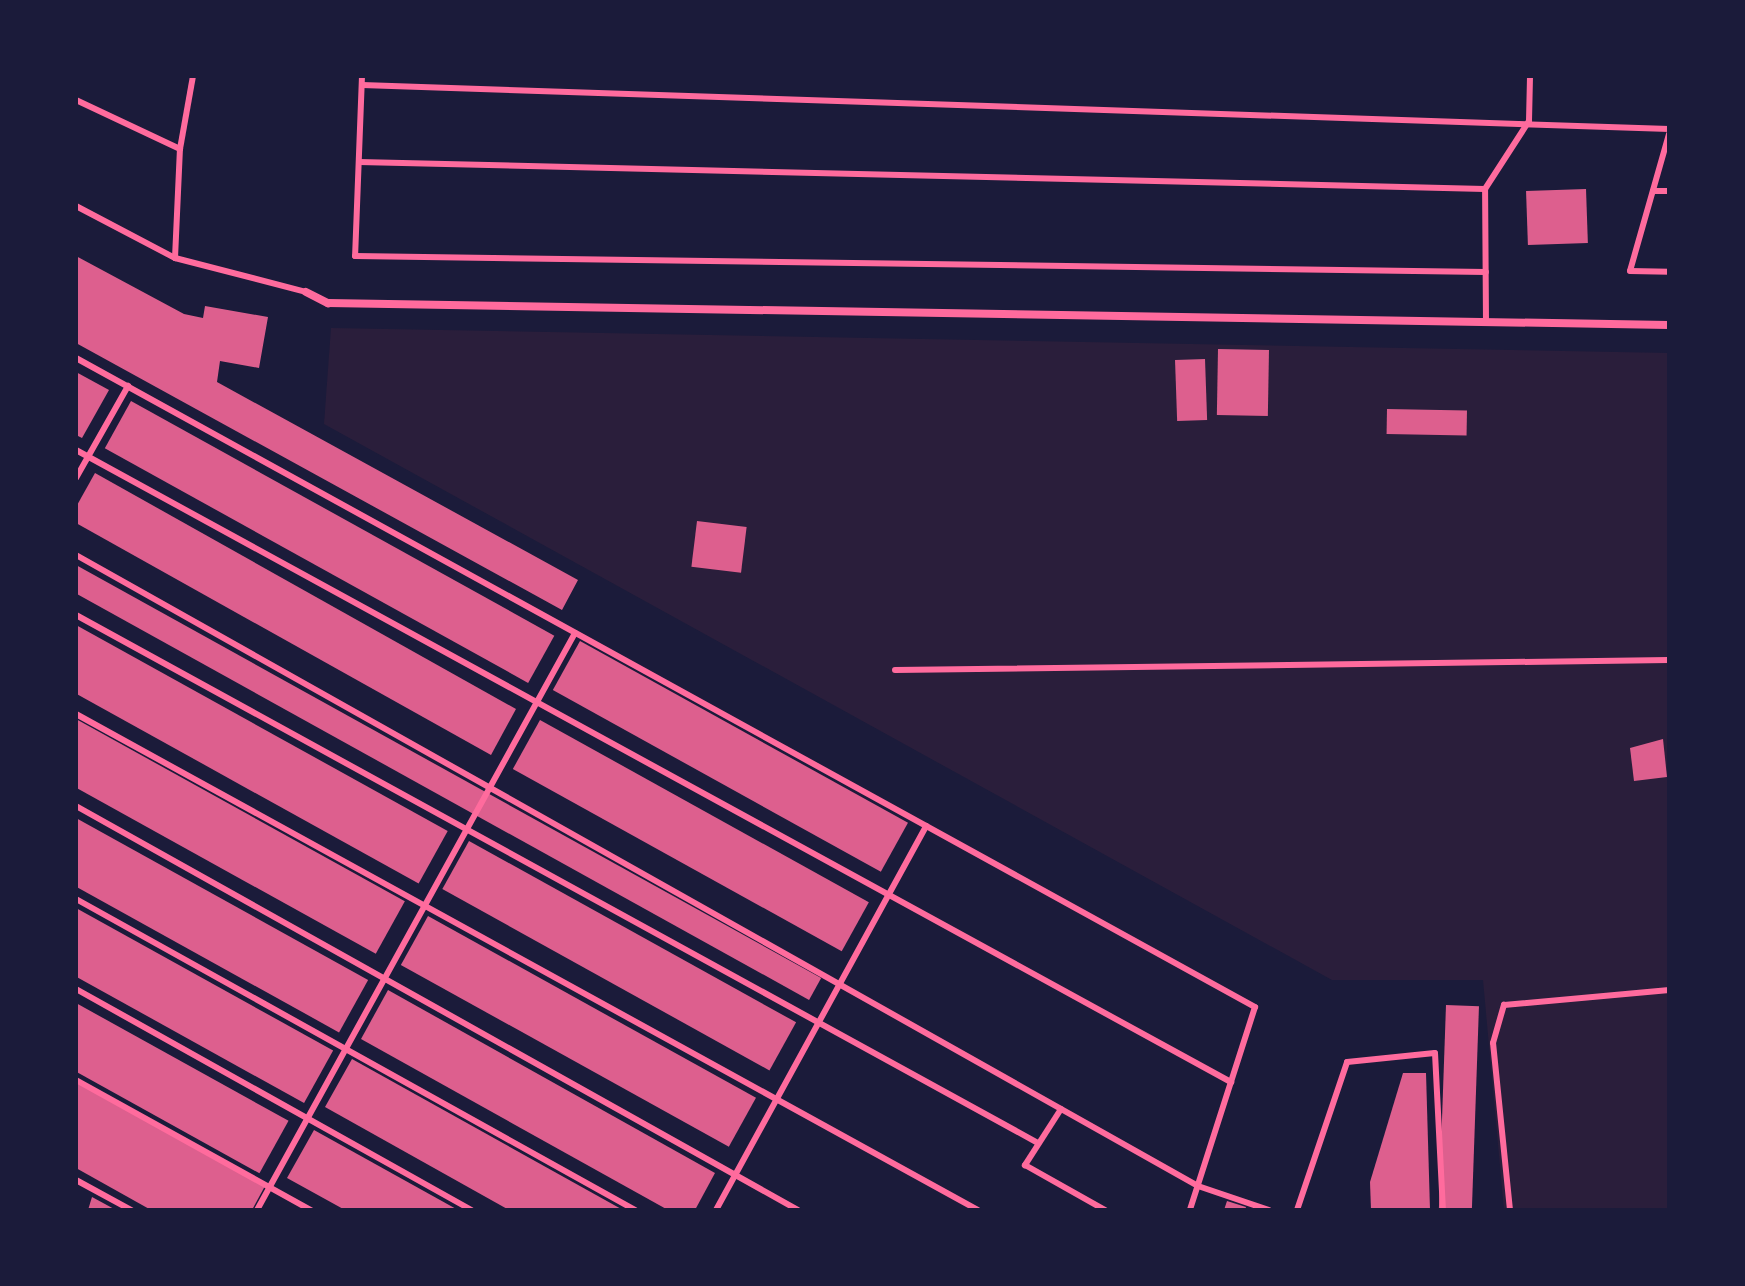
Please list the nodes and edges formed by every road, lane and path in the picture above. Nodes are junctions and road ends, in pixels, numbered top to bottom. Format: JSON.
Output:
{"nodes":[{"id":1,"x":193,"y":76,"type":"edge"},
{"id":2,"x":362,"y":76,"type":"edge"},
{"id":3,"x":1530,"y":76,"type":"edge"},
{"id":4,"x":362,"y":85,"type":"junction"},
{"id":5,"x":76,"y":100,"type":"edge"},
{"id":6,"x":1529,"y":121,"type":"junction"},
{"id":7,"x":1669,"y":131,"type":"edge"},
{"id":8,"x":180,"y":149,"type":"junction"},
{"id":9,"x":359,"y":162,"type":"junction"},
{"id":10,"x":1485,"y":189,"type":"junction"},
{"id":11,"x":1653,"y":191,"type":"junction"},
{"id":12,"x":1669,"y":191,"type":"edge"},
{"id":13,"x":76,"y":206,"type":"edge"},
{"id":14,"x":175,"y":258,"type":"junction"},
{"id":15,"x":1486,"y":272,"type":"junction"},
{"id":16,"x":1669,"y":272,"type":"edge"},
{"id":17,"x":306,"y":292,"type":"joint"},
{"id":18,"x":1486,"y":322,"type":"junction"},
{"id":19,"x":1669,"y":325,"type":"edge"},
{"id":20,"x":76,"y":358,"type":"edge"},
{"id":21,"x":128,"y":386,"type":"junction"},
{"id":22,"x":76,"y":450,"type":"edge"},
{"id":23,"x":89,"y":456,"type":"junction"},
{"id":24,"x":76,"y":478,"type":"edge"},
{"id":25,"x":76,"y":555,"type":"edge"},
{"id":26,"x":76,"y":615,"type":"edge"},
{"id":27,"x":575,"y":633,"type":"junction"},
{"id":28,"x":1669,"y":660,"type":"edge"},
{"id":29,"x":895,"y":670,"type":"dead end"},
{"id":30,"x":536,"y":701,"type":"junction"},
{"id":31,"x":76,"y":714,"type":"edge"},
{"id":32,"x":487,"y":786,"type":"junction"},
{"id":33,"x":76,"y":806,"type":"edge"},
{"id":34,"x":926,"y":826,"type":"junction"},
{"id":35,"x":464,"y":828,"type":"junction"},
{"id":36,"x":888,"y":895,"type":"junction"},
{"id":37,"x":76,"y":899,"type":"edge"},
{"id":38,"x":423,"y":904,"type":"junction"},
{"id":39,"x":383,"y":978,"type":"junction"},
{"id":40,"x":844,"y":987,"type":"junction"},
{"id":41,"x":76,"y":989,"type":"edge"},
{"id":42,"x":1669,"y":990,"type":"edge"},
{"id":43,"x":819,"y":1022,"type":"junction"},
{"id":44,"x":345,"y":1048,"type":"junction"},
{"id":45,"x":76,"y":1080,"type":"edge"},
{"id":46,"x":1231,"y":1082,"type":"junction"},
{"id":47,"x":777,"y":1099,"type":"junction"},
{"id":48,"x":1061,"y":1109,"type":"junction"},
{"id":49,"x":307,"y":1117,"type":"junction"},
{"id":50,"x":1038,"y":1143,"type":"junction"},
{"id":51,"x":735,"y":1175,"type":"junction"},
{"id":52,"x":76,"y":1180,"type":"edge"},
{"id":53,"x":270,"y":1186,"type":"junction"},
{"id":54,"x":1198,"y":1186,"type":"junction"},
{"id":55,"x":131,"y":1210,"type":"edge"},
{"id":56,"x":257,"y":1210,"type":"edge"},
{"id":57,"x":311,"y":1210,"type":"edge"},
{"id":58,"x":472,"y":1210,"type":"edge"},
{"id":59,"x":635,"y":1210,"type":"edge"},
{"id":60,"x":716,"y":1210,"type":"edge"},
{"id":61,"x":798,"y":1210,"type":"edge"},
{"id":62,"x":978,"y":1210,"type":"edge"},
{"id":63,"x":1105,"y":1210,"type":"edge"},
{"id":64,"x":1190,"y":1210,"type":"edge"},
{"id":65,"x":1269,"y":1210,"type":"edge"},
{"id":66,"x":1297,"y":1210,"type":"edge"},
{"id":67,"x":1443,"y":1210,"type":"edge"},
{"id":68,"x":1510,"y":1210,"type":"edge"}],
"edges":[{"from":1,"to":8,"type":"lane"},
{"from":2,"to":4,"type":"lane"},
{"from":3,"to":6,"type":"lane"},
{"from":4,"to":6,"type":"lane"},
{"from":4,"to":9,"type":"lane"},
{"from":5,"to":8,"type":"lane"},
{"from":6,"to":7,"type":"lane"},
{"from":6,"to":10,"type":"lane"},
{"from":7,"to":11,"type":"lane"},
{"from":8,"to":14,"type":"lane"},
{"from":9,"to":10,"type":"lane"},
{"from":9,"to":15,"type":"lane"},
{"from":10,"to":15,"type":"lane"},
{"from":11,"to":12,"type":"lane"},
{"from":11,"to":16,"type":"lane"},
{"from":13,"to":14,"type":"lane"},
{"from":14,"to":17,"type":"lane"},
{"from":15,"to":18,"type":"lane"},
{"from":17,"to":18,"type":"street"},
{"from":18,"to":19,"type":"street"},
{"from":20,"to":21,"type":"lane"},
{"from":21,"to":23,"type":"lane"},
{"from":21,"to":27,"type":"lane"},
{"from":22,"to":23,"type":"lane"},
{"from":23,"to":24,"type":"lane"},
{"from":23,"to":30,"type":"lane"},
{"from":25,"to":32,"type":"lane"},
{"from":26,"to":35,"type":"lane"},
{"from":27,"to":30,"type":"lane"},
{"from":27,"to":34,"type":"lane"},
{"from":28,"to":29,"type":"lane"},
{"from":30,"to":32,"type":"lane"},
{"from":30,"to":36,"type":"lane"},
{"from":31,"to":38,"type":"lane"},
{"from":32,"to":35,"type":"lane"},
{"from":32,"to":40,"type":"lane"},
{"from":33,"to":39,"type":"lane"},
{"from":34,"to":36,"type":"lane"},
{"from":34,"to":46,"type":"lane"},
{"from":35,"to":38,"type":"lane"},
{"from":35,"to":43,"type":"lane"},
{"from":36,"to":40,"type":"lane"},
{"from":36,"to":46,"type":"lane"},
{"from":37,"to":44,"type":"lane"},
{"from":38,"to":39,"type":"lane"},
{"from":38,"to":47,"type":"lane"},
{"from":39,"to":44,"type":"lane"},
{"from":39,"to":51,"type":"lane"},
{"from":40,"to":43,"type":"lane"},
{"from":40,"to":48,"type":"lane"},
{"from":41,"to":49,"type":"lane"},
{"from":42,"to":68,"type":"lane"},
{"from":43,"to":47,"type":"lane"},
{"from":43,"to":50,"type":"lane"},
{"from":44,"to":49,"type":"lane"},
{"from":44,"to":59,"type":"lane"},
{"from":45,"to":53,"type":"lane"},
{"from":46,"to":54,"type":"lane"},
{"from":47,"to":51,"type":"lane"},
{"from":47,"to":62,"type":"lane"},
{"from":48,"to":50,"type":"lane"},
{"from":48,"to":54,"type":"lane"},
{"from":49,"to":53,"type":"lane"},
{"from":49,"to":58,"type":"lane"},
{"from":50,"to":63,"type":"lane"},
{"from":51,"to":60,"type":"lane"},
{"from":51,"to":61,"type":"lane"},
{"from":52,"to":55,"type":"lane"},
{"from":53,"to":56,"type":"lane"},
{"from":53,"to":57,"type":"lane"},
{"from":54,"to":64,"type":"lane"},
{"from":54,"to":65,"type":"lane"},
{"from":66,"to":67,"type":"lane"}]}
